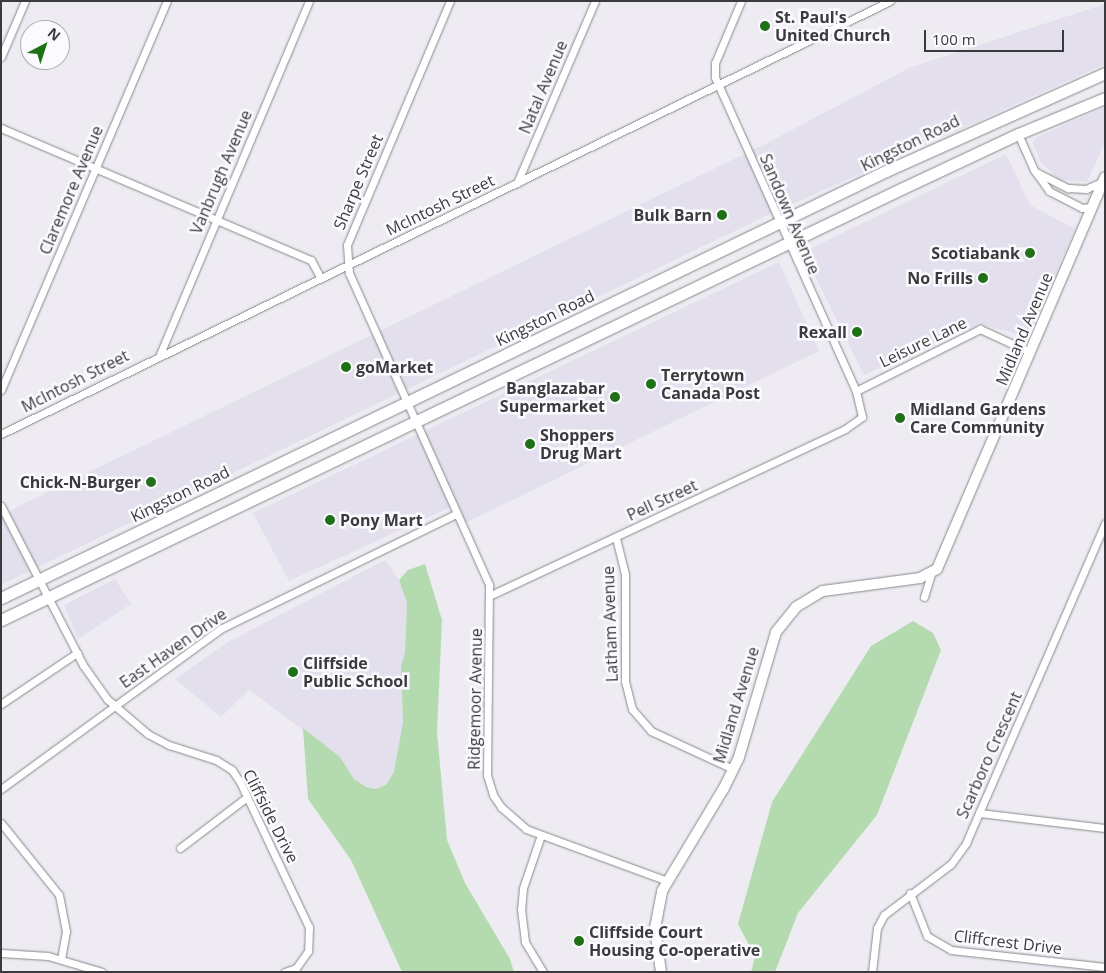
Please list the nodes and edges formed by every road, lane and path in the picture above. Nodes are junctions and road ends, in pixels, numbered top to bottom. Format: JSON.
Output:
{"nodes":[{"id":1,"x":25,"y":1,"type":"edge"},
{"id":2,"x":167,"y":1,"type":"edge"},
{"id":3,"x":309,"y":1,"type":"edge"},
{"id":4,"x":450,"y":1,"type":"edge"},
{"id":5,"x":595,"y":1,"type":"edge"},
{"id":6,"x":740,"y":1,"type":"edge"},
{"id":7,"x":889,"y":2,"type":"edge"},
{"id":8,"x":1,"y":57,"type":"edge"},
{"id":9,"x":1105,"y":73,"type":"edge"},
{"id":10,"x":718,"y":86,"type":"junction"},
{"id":11,"x":1105,"y":98,"type":"edge"},
{"id":12,"x":1,"y":128,"type":"edge"},
{"id":13,"x":1018,"y":134,"type":"junction"},
{"id":14,"x":95,"y":168,"type":"junction"},
{"id":15,"x":1034,"y":170,"type":"junction"},
{"id":16,"x":1104,"y":180,"type":"edge"},
{"id":17,"x":517,"y":183,"type":"junction"},
{"id":18,"x":1092,"y":207,"type":"junction"},
{"id":19,"x":216,"y":218,"type":"junction"},
{"id":20,"x":780,"y":222,"type":"junction"},
{"id":21,"x":788,"y":244,"type":"junction"},
{"id":22,"x":347,"y":264,"type":"junction"},
{"id":23,"x":320,"y":278,"type":"junction"},
{"id":24,"x":1030,"y":352,"type":"junction"},
{"id":25,"x":160,"y":354,"type":"junction"},
{"id":26,"x":1,"y":390,"type":"edge"},
{"id":27,"x":856,"y":391,"type":"junction"},
{"id":28,"x":406,"y":402,"type":"junction"},
{"id":29,"x":415,"y":421,"type":"junction"},
{"id":30,"x":844,"y":429,"type":"joint"},
{"id":31,"x":1,"y":434,"type":"edge"},
{"id":32,"x":1,"y":506,"type":"edge"},
{"id":33,"x":456,"y":514,"type":"junction"},
{"id":34,"x":1105,"y":523,"type":"edge"},
{"id":35,"x":616,"y":538,"type":"junction"},
{"id":36,"x":931,"y":574,"type":"junction"},
{"id":37,"x":40,"y":580,"type":"junction"},
{"id":38,"x":491,"y":595,"type":"junction"},
{"id":39,"x":924,"y":597,"type":"dead end"},
{"id":40,"x":1,"y":598,"type":"edge"},
{"id":41,"x":50,"y":598,"type":"junction"},
{"id":42,"x":1,"y":620,"type":"edge"},
{"id":43,"x":77,"y":653,"type":"junction"},
{"id":44,"x":1,"y":704,"type":"edge"},
{"id":45,"x":115,"y":708,"type":"junction"},
{"id":46,"x":733,"y":769,"type":"junction"},
{"id":47,"x":1,"y":789,"type":"edge"},
{"id":48,"x":247,"y":797,"type":"junction"},
{"id":49,"x":979,"y":813,"type":"junction"},
{"id":50,"x":1,"y":823,"type":"edge"},
{"id":51,"x":1105,"y":828,"type":"edge"},
{"id":52,"x":541,"y":835,"type":"junction"},
{"id":53,"x":180,"y":848,"type":"dead end"},
{"id":54,"x":667,"y":881,"type":"junction"},
{"id":55,"x":910,"y":893,"type":"junction"},
{"id":56,"x":1,"y":953,"type":"edge"},
{"id":57,"x":61,"y":959,"type":"junction"},
{"id":58,"x":1105,"y":968,"type":"edge"},
{"id":59,"x":299,"y":970,"type":"edge"},
{"id":60,"x":102,"y":972,"type":"edge"},
{"id":61,"x":285,"y":972,"type":"edge"},
{"id":62,"x":543,"y":972,"type":"edge"},
{"id":63,"x":661,"y":972,"type":"edge"},
{"id":64,"x":872,"y":972,"type":"edge"}],
"edges":[{"from":1,"to":8,"type":"street"},
{"from":2,"to":14,"type":"street","name":"Claremore Avenue"},
{"from":3,"to":19,"type":"street","name":"Vanbrugh Avenue"},
{"from":4,"to":22,"type":"street","name":"Sharpe Street"},
{"from":5,"to":17,"type":"street","name":"Natal Avenue"},
{"from":6,"to":10,"type":"street","name":"Sandown Avenue"},
{"from":7,"to":10,"type":"street","name":"McIntosh Street"},
{"from":9,"to":20,"type":"main road","name":"Kingston Road"},
{"from":10,"to":17,"type":"street","name":"McIntosh Street"},
{"from":10,"to":20,"type":"street","name":"Sandown Avenue"},
{"from":11,"to":13,"type":"main road"},
{"from":12,"to":14,"type":"street"},
{"from":13,"to":15,"type":"street"},
{"from":13,"to":21,"type":"main road"},
{"from":14,"to":19,"type":"street"},
{"from":14,"to":26,"type":"street","name":"Claremore Avenue"},
{"from":15,"to":16,"type":"street"},
{"from":15,"to":18,"type":"street"},
{"from":16,"to":18,"type":"street","name":"Midland Avenue"},
{"from":17,"to":22,"type":"street","name":"McIntosh Street"},
{"from":18,"to":24,"type":"street","name":"Midland Avenue"},
{"from":19,"to":23,"type":"street"},
{"from":19,"to":25,"type":"street","name":"Vanbrugh Avenue"},
{"from":20,"to":21,"type":"street","name":"Sandown Avenue"},
{"from":20,"to":28,"type":"main road","name":"Kingston Road"},
{"from":21,"to":27,"type":"street","name":"Sandown Avenue"},
{"from":21,"to":29,"type":"main road"},
{"from":22,"to":23,"type":"street","name":"McIntosh Street"},
{"from":22,"to":28,"type":"street","name":"Sharpe Street"},
{"from":23,"to":25,"type":"street","name":"McIntosh Street"},
{"from":24,"to":27,"type":"street","name":"Leisure Lane"},
{"from":24,"to":36,"type":"street","name":"Midland Avenue"},
{"from":25,"to":31,"type":"street","name":"McIntosh Street"},
{"from":27,"to":30,"type":"street","name":"Sandown Avenue"},
{"from":28,"to":29,"type":"street","name":"Sharpe Street"},
{"from":28,"to":37,"type":"main road","name":"Kingston Road"},
{"from":29,"to":33,"type":"street","name":"Ridgemoor Avenue"},
{"from":29,"to":41,"type":"main road"},
{"from":30,"to":35,"type":"street","name":"Pell Street"},
{"from":32,"to":37,"type":"street"},
{"from":33,"to":38,"type":"street","name":"Ridgemoor Avenue"},
{"from":33,"to":45,"type":"street","name":"East Haven Drive"},
{"from":34,"to":49,"type":"street","name":"Scarboro Crescent"},
{"from":35,"to":38,"type":"street","name":"Pell Street"},
{"from":35,"to":46,"type":"street","name":"Latham Avenue"},
{"from":36,"to":39,"type":"street","name":"Midland Avenue"},
{"from":36,"to":46,"type":"street","name":"Midland Avenue"},
{"from":37,"to":40,"type":"main road","name":"Kingston Road"},
{"from":37,"to":41,"type":"street","name":"Cliffside Drive"},
{"from":38,"to":52,"type":"street","name":"Ridgemoor Avenue"},
{"from":41,"to":42,"type":"main road"},
{"from":41,"to":43,"type":"street","name":"Cliffside Drive"},
{"from":43,"to":44,"type":"street"},
{"from":43,"to":45,"type":"street","name":"Cliffside Drive"},
{"from":45,"to":47,"type":"street","name":"East Haven Drive"},
{"from":45,"to":48,"type":"street","name":"Cliffside Drive"},
{"from":46,"to":54,"type":"street","name":"Midland Avenue"},
{"from":48,"to":53,"type":"street"},
{"from":48,"to":59,"type":"street","name":"Cliffside Drive"},
{"from":49,"to":51,"type":"street"},
{"from":49,"to":55,"type":"street","name":"Scarboro Crescent"},
{"from":50,"to":57,"type":"street"},
{"from":52,"to":54,"type":"street","name":"Ridgemoor Avenue"},
{"from":52,"to":62,"type":"street"},
{"from":54,"to":63,"type":"street","name":"Midland Avenue"},
{"from":55,"to":58,"type":"street","name":"Cliffcrest Drive"},
{"from":55,"to":64,"type":"street","name":"Scarboro Crescent"},
{"from":56,"to":57,"type":"street"},
{"from":57,"to":60,"type":"street"},
{"from":59,"to":61,"type":"street","name":"Cliffside Drive"}]}
